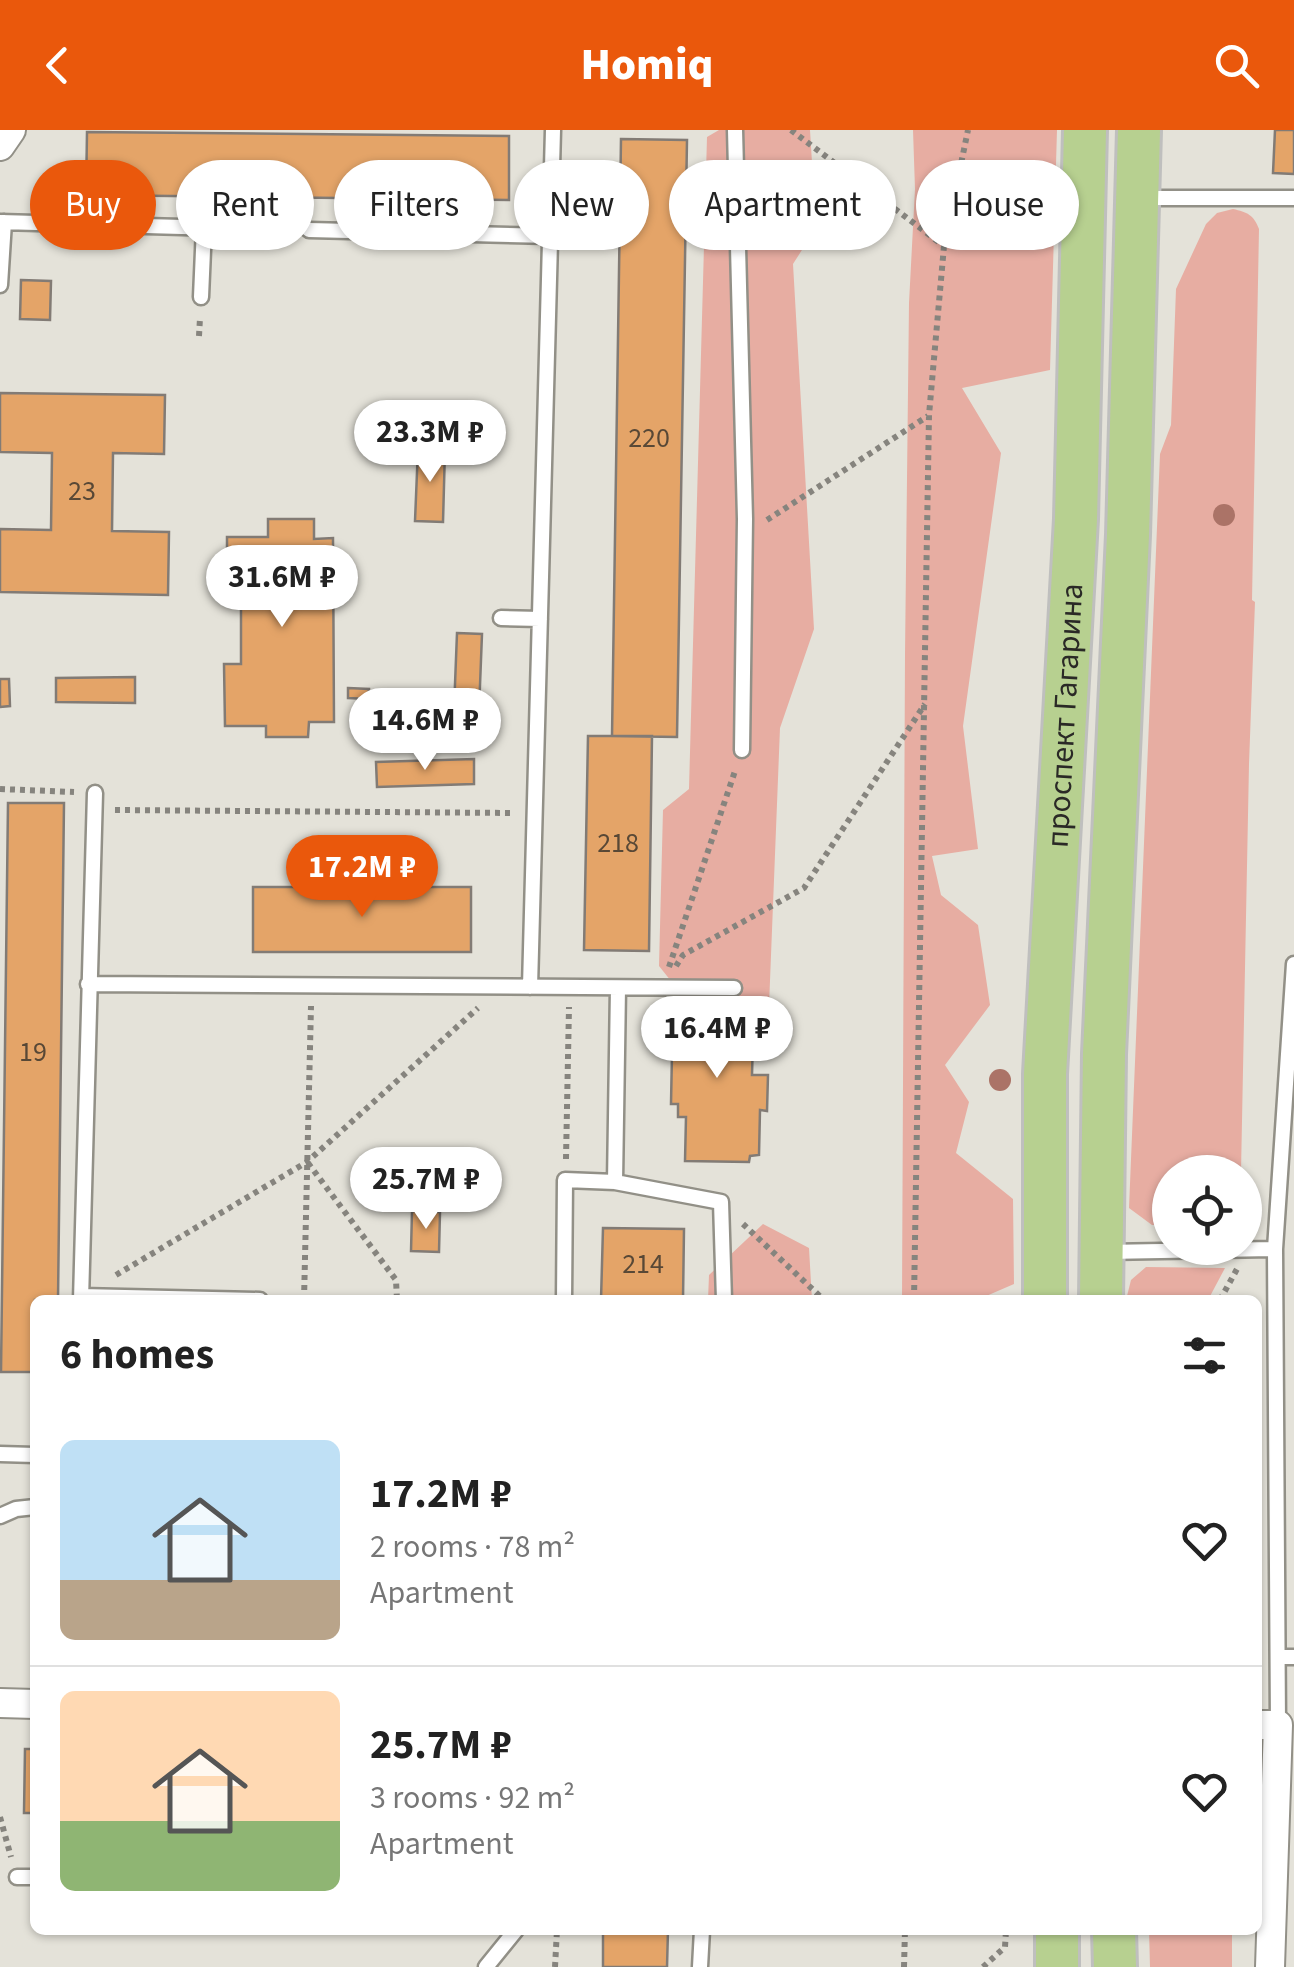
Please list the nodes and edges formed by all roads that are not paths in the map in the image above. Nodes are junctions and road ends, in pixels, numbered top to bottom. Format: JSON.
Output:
{"nodes":[{"id":1,"x":11,"y":130,"type":"edge"},
{"id":2,"x":553,"y":130,"type":"edge"},
{"id":3,"x":735,"y":130,"type":"edge"},
{"id":4,"x":1085,"y":130,"type":"edge"},
{"id":5,"x":1139,"y":130,"type":"edge"},
{"id":6,"x":0,"y":146,"type":"edge"},
{"id":7,"x":552,"y":160,"type":"edge"},
{"id":8,"x":1139,"y":198,"type":"junction"},
{"id":9,"x":1294,"y":198,"type":"edge"},
{"id":10,"x":2,"y":222,"type":"edge"},
{"id":11,"x":176,"y":226,"type":"edge"},
{"id":12,"x":314,"y":230,"type":"edge"},
{"id":13,"x":514,"y":235,"type":"edge"},
{"id":14,"x":203,"y":250,"type":"edge"},
{"id":15,"x":550,"y":250,"type":"edge"},
{"id":16,"x":0,"y":285,"type":"edge"},
{"id":17,"x":200,"y":297,"type":"dead end"},
{"id":18,"x":501,"y":618,"type":"dead end"},
{"id":19,"x":540,"y":619,"type":"junction"},
{"id":20,"x":742,"y":750,"type":"road end"},
{"id":21,"x":95,"y":793,"type":"road end"},
{"id":22,"x":1294,"y":964,"type":"edge"},
{"id":23,"x":88,"y":984,"type":"junction"},
{"id":24,"x":530,"y":987,"type":"junction"},
{"id":25,"x":618,"y":988,"type":"junction"},
{"id":26,"x":734,"y":988,"type":"dead end"},
{"id":27,"x":615,"y":1182,"type":"junction"},
{"id":28,"x":1275,"y":1248,"type":"junction"},
{"id":29,"x":1100,"y":1252,"type":"junction"},
{"id":30,"x":81,"y":1295,"type":"edge"},
{"id":31,"x":564,"y":1295,"type":"edge"},
{"id":32,"x":724,"y":1295,"type":"edge"},
{"id":33,"x":1046,"y":1295,"type":"edge"},
{"id":34,"x":1101,"y":1295,"type":"edge"},
{"id":35,"x":0,"y":1454,"type":"edge"},
{"id":36,"x":30,"y":1455,"type":"edge"},
{"id":37,"x":30,"y":1507,"type":"edge"},
{"id":38,"x":0,"y":1516,"type":"edge"},
{"id":39,"x":1286,"y":1657,"type":"edge"},
{"id":40,"x":0,"y":1703,"type":"edge"},
{"id":41,"x":30,"y":1704,"type":"edge"},
{"id":42,"x":1268,"y":1725,"type":"edge"},
{"id":43,"x":17,"y":1877,"type":"road end"},
{"id":44,"x":30,"y":1877,"type":"edge"},
{"id":45,"x":512,"y":1935,"type":"edge"},
{"id":46,"x":702,"y":1935,"type":"edge"},
{"id":47,"x":1056,"y":1935,"type":"edge"},
{"id":48,"x":1114,"y":1935,"type":"edge"},
{"id":49,"x":486,"y":1967,"type":"edge"},
{"id":50,"x":700,"y":1967,"type":"edge"},
{"id":51,"x":1058,"y":1967,"type":"edge"},
{"id":52,"x":1114,"y":1967,"type":"edge"},
{"id":53,"x":1270,"y":1967,"type":"edge"}],
"edges":[{"from":1,"to":6,"type":"street"},
{"from":2,"to":7,"type":"lane"},
{"from":3,"to":20,"type":"lane"},
{"from":4,"to":33,"type":"main road","name":"проспект Гагарина"},
{"from":5,"to":8,"type":"main road","name":"проспект Гагарина"},
{"from":8,"to":9,"type":"lane"},
{"from":8,"to":29,"type":"main road","name":"проспект Гагарина"},
{"from":10,"to":11,"type":"lane"},
{"from":10,"to":16,"type":"lane"},
{"from":12,"to":13,"type":"lane"},
{"from":14,"to":17,"type":"lane"},
{"from":15,"to":19,"type":"lane"},
{"from":18,"to":19,"type":"lane"},
{"from":19,"to":24,"type":"lane"},
{"from":21,"to":23,"type":"lane"},
{"from":22,"to":28,"type":"lane"},
{"from":23,"to":24,"type":"lane"},
{"from":23,"to":30,"type":"lane"},
{"from":24,"to":25,"type":"lane"},
{"from":25,"to":26,"type":"lane"},
{"from":25,"to":27,"type":"lane"},
{"from":27,"to":31,"type":"lane"},
{"from":27,"to":32,"type":"lane"},
{"from":28,"to":29,"type":"lane"},
{"from":28,"to":39,"type":"lane"},
{"from":29,"to":34,"type":"main road","name":"проспект Гагарина"},
{"from":35,"to":36,"type":"lane"},
{"from":37,"to":38,"type":"lane"},
{"from":39,"to":42,"type":"lane"},
{"from":40,"to":41,"type":"street"},
{"from":42,"to":53,"type":"street"},
{"from":43,"to":44,"type":"lane"},
{"from":45,"to":49,"type":"lane"},
{"from":46,"to":50,"type":"lane"},
{"from":47,"to":51,"type":"main road"},
{"from":48,"to":52,"type":"main road"}]}
